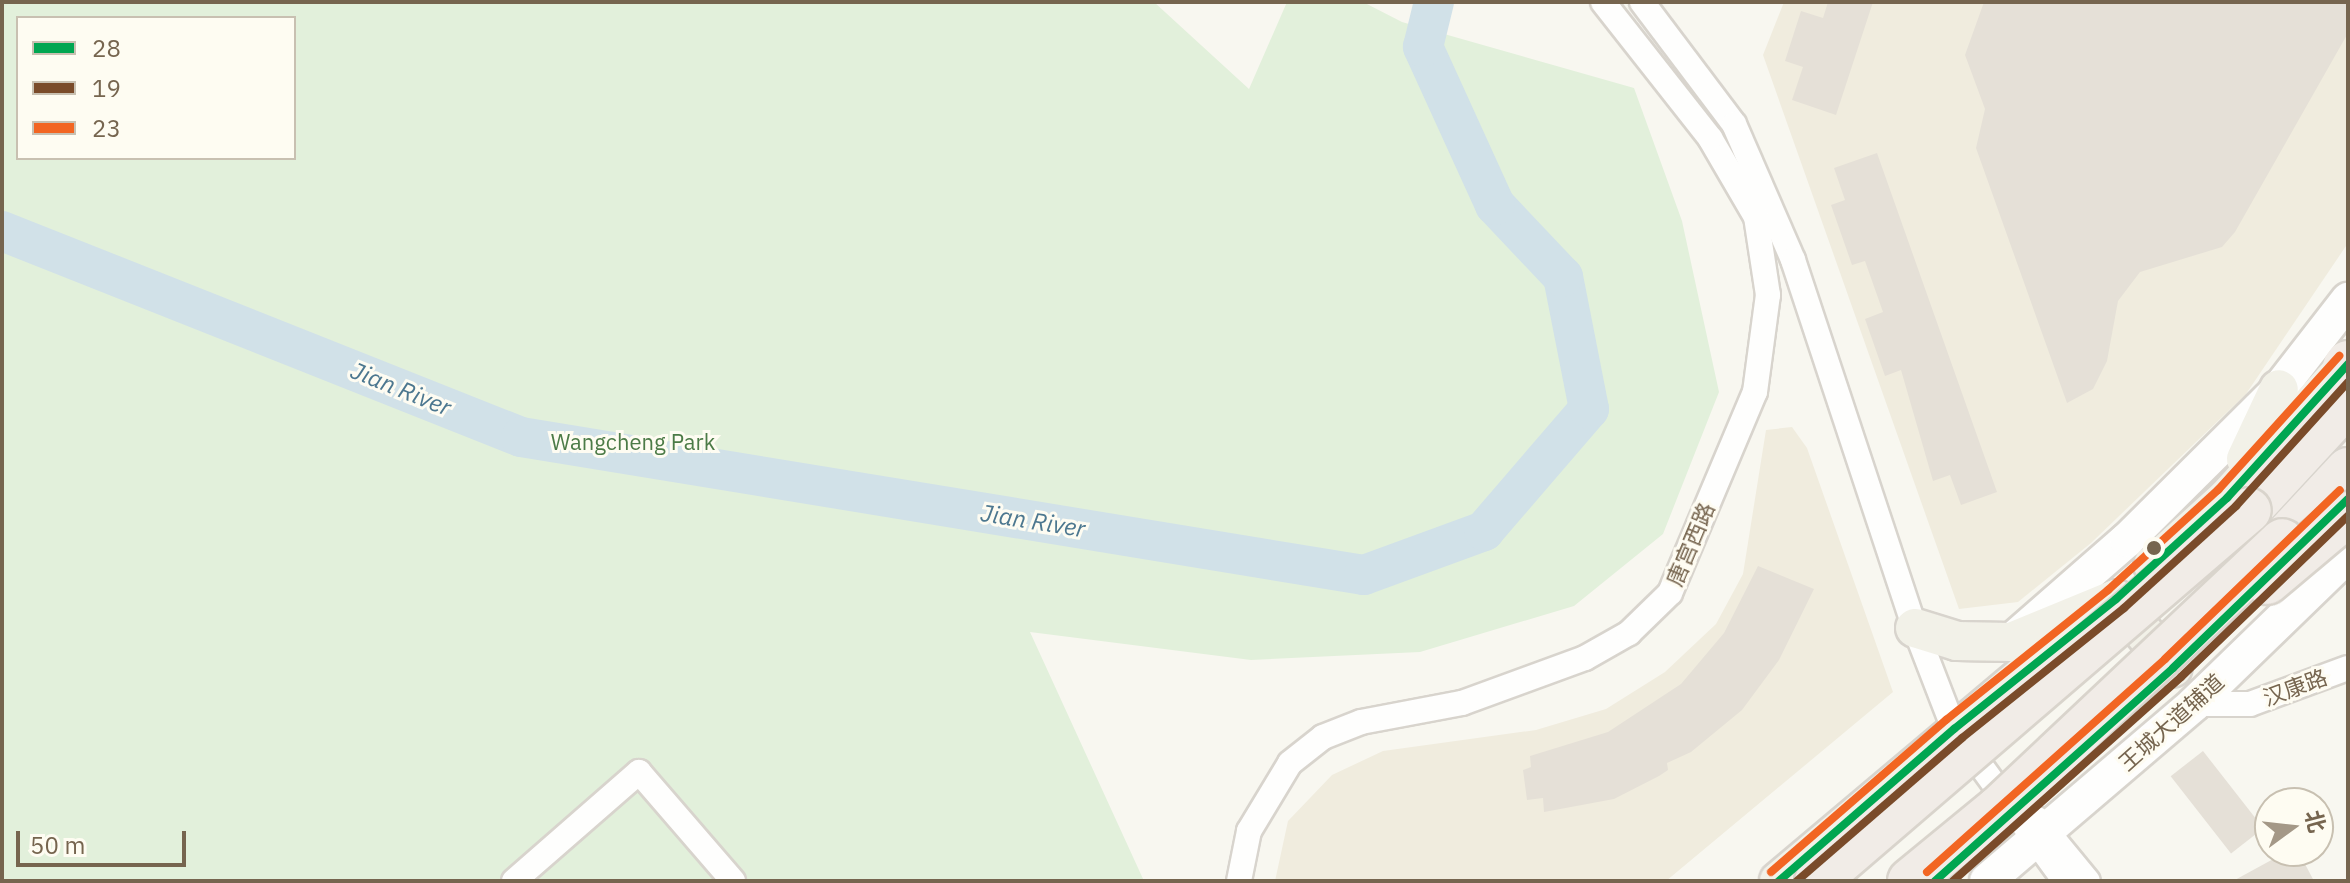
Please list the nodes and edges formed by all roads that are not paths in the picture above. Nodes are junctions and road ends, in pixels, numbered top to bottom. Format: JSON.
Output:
{"nodes":[{"id":1,"x":1603,"y":2,"type":"edge"},
{"id":2,"x":1642,"y":2,"type":"edge"},
{"id":3,"x":2348,"y":300,"type":"edge"},
{"id":4,"x":2347,"y":374,"type":"edge"},
{"id":5,"x":2279,"y":389,"type":"junction"},
{"id":6,"x":2348,"y":470,"type":"edge"},
{"id":7,"x":2227,"y":498,"type":"junction"},
{"id":8,"x":2348,"y":499,"type":"edge"},
{"id":9,"x":2348,"y":514,"type":"edge"},
{"id":10,"x":2348,"y":555,"type":"edge"},
{"id":11,"x":2116,"y":599,"type":"junction"},
{"id":12,"x":1915,"y":628,"type":"junction"},
{"id":13,"x":2011,"y":642,"type":"junction"},
{"id":14,"x":2173,"y":668,"type":"junction"},
{"id":15,"x":2348,"y":668,"type":"edge"},
{"id":16,"x":2194,"y":704,"type":"junction"},
{"id":17,"x":1954,"y":729,"type":"junction"},
{"id":18,"x":2023,"y":820,"type":"junction"},
{"id":19,"x":1821,"y":861,"type":"edge"},
{"id":20,"x":514,"y":881,"type":"edge"},
{"id":21,"x":733,"y":881,"type":"edge"},
{"id":22,"x":1239,"y":881,"type":"edge"},
{"id":23,"x":1779,"y":881,"type":"edge"},
{"id":24,"x":1859,"y":881,"type":"edge"},
{"id":25,"x":1910,"y":881,"type":"edge"},
{"id":26,"x":1921,"y":881,"type":"edge"},
{"id":27,"x":1935,"y":881,"type":"edge"},
{"id":28,"x":1987,"y":881,"type":"edge"},
{"id":29,"x":2065,"y":881,"type":"edge"},
{"id":30,"x":2088,"y":881,"type":"edge"}],
"edges":[{"from":1,"to":22,"type":"street","name":"唐宫西路"},
{"from":2,"to":12,"type":"street"},
{"from":3,"to":5,"type":"main road"},
{"from":4,"to":7,"type":"main road"},
{"from":4,"to":19,"type":"highway","bridge":true},
{"from":5,"to":7,"type":"main road"},
{"from":5,"to":13,"type":"main road"},
{"from":6,"to":18,"type":"highway","bridge":true},
{"from":7,"to":11,"type":"main road"},
{"from":8,"to":14,"type":"main road"},
{"from":9,"to":18,"type":"highway","bridge":true},
{"from":10,"to":16,"type":"main road","name":"王城大道辅道"},
{"from":11,"to":13,"type":"main road"},
{"from":11,"to":14,"type":"main road"},
{"from":11,"to":17,"type":"main road"},
{"from":12,"to":13,"type":"main road"},
{"from":12,"to":17,"type":"street"},
{"from":14,"to":18,"type":"main road"},
{"from":15,"to":16,"type":"street","name":"汉康路"},
{"from":16,"to":18,"type":"main road","name":"王城大道辅道"},
{"from":17,"to":18,"type":"street"},
{"from":17,"to":19,"type":"main road"},
{"from":18,"to":25,"type":"highway","bridge":true},
{"from":18,"to":26,"type":"highway","bridge":true},
{"from":18,"to":27,"type":"main road"},
{"from":18,"to":28,"type":"main road","name":"王城大道辅道"},
{"from":18,"to":29,"type":"street"},
{"from":18,"to":30,"type":"street"},
{"from":19,"to":23,"type":"main road"},
{"from":19,"to":24,"type":"main road"},
{"from":20,"to":21,"type":"street"}]}
